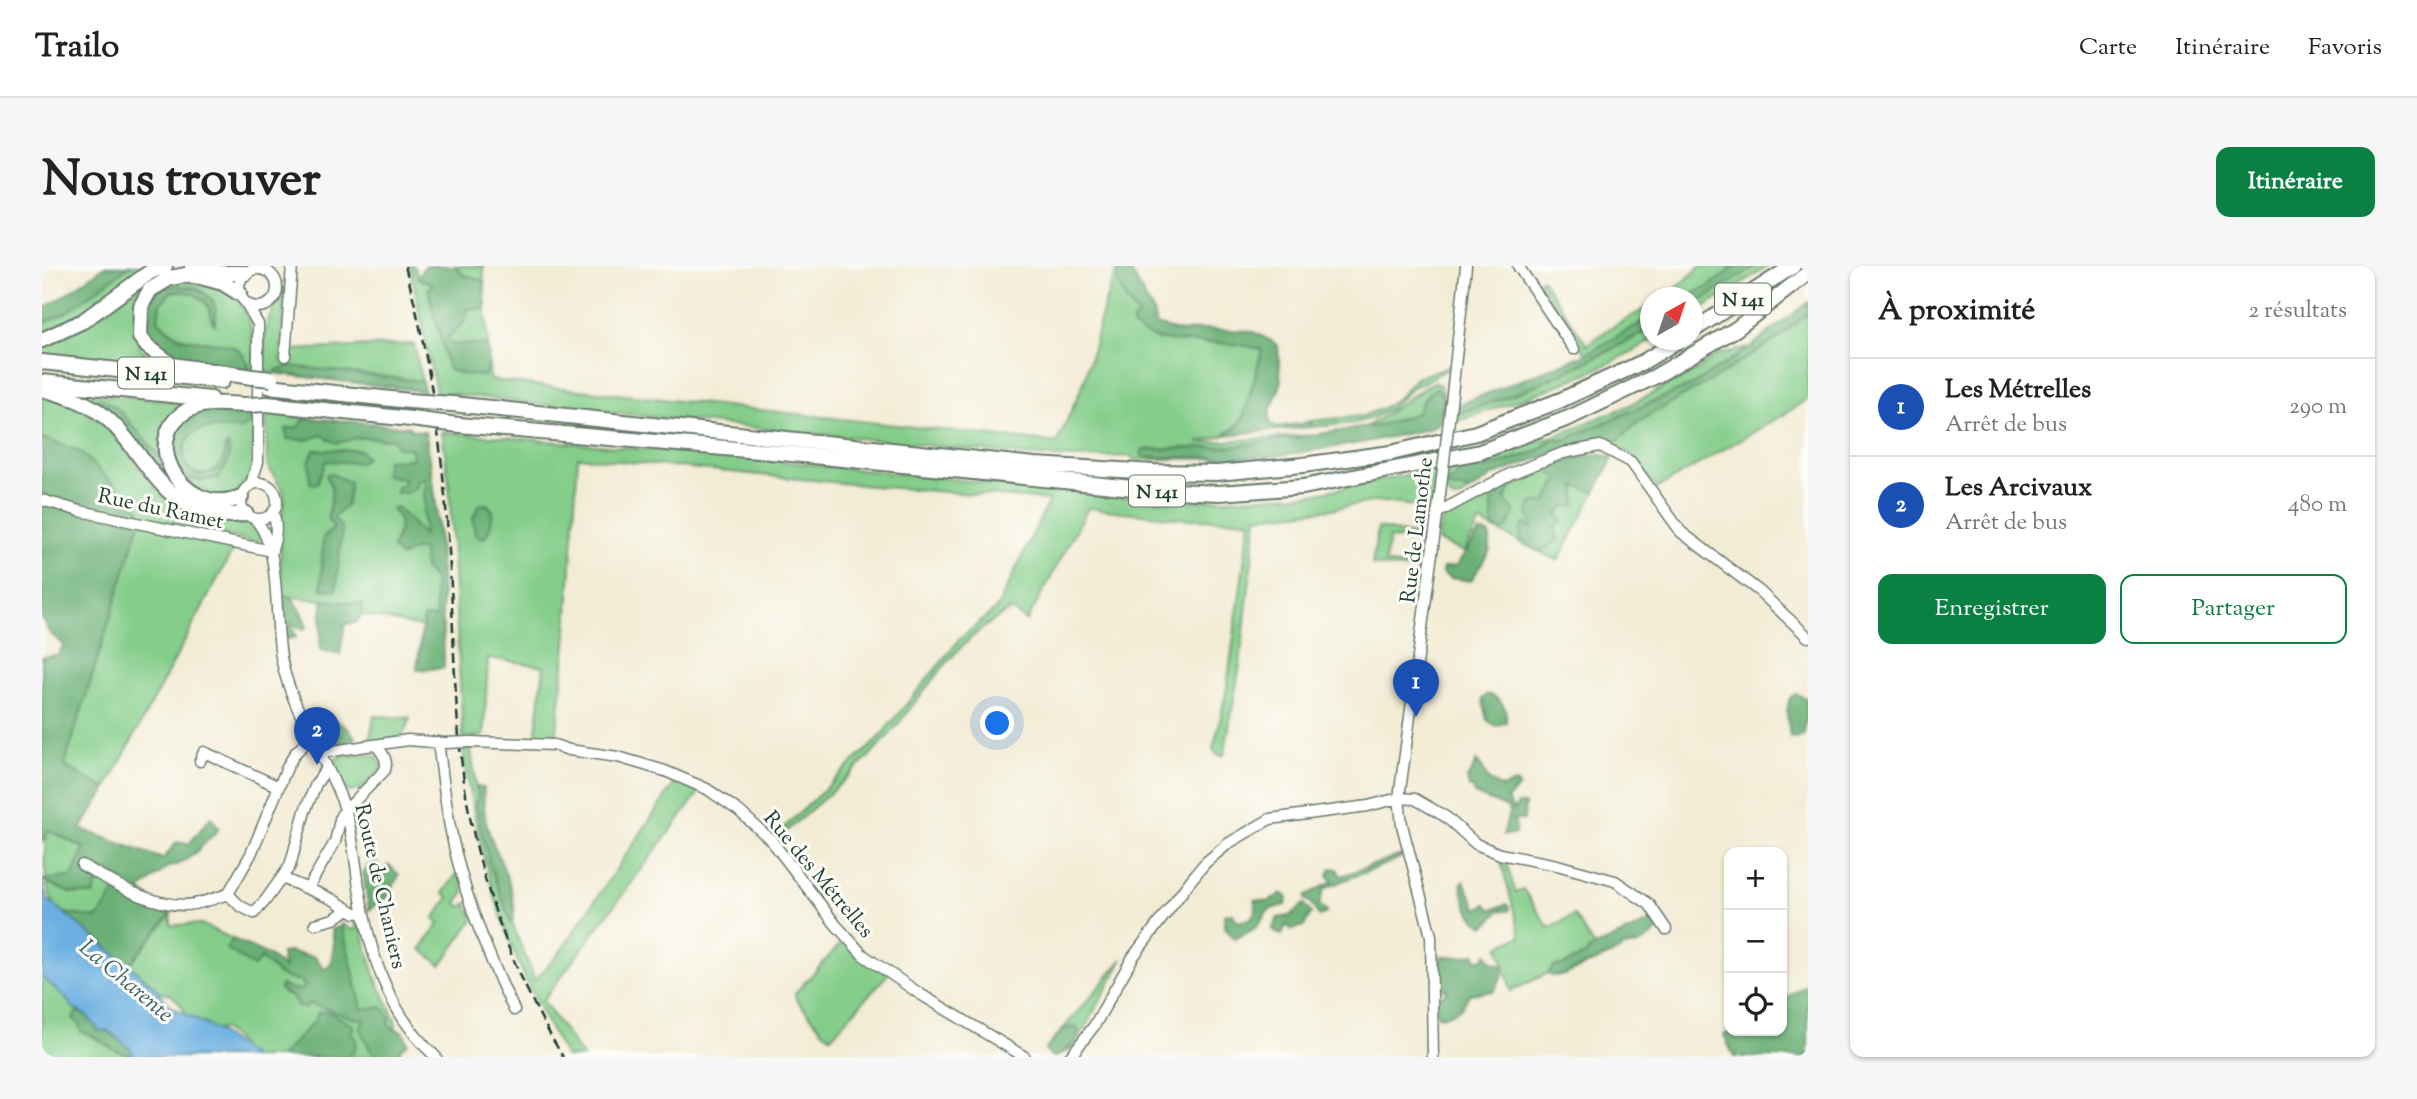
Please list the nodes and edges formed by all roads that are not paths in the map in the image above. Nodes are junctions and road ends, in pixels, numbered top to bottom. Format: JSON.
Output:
{"nodes":[{"id":1,"x":164,"y":266,"type":"edge"},
{"id":2,"x":192,"y":266,"type":"edge"},
{"id":3,"x":275,"y":266,"type":"edge"},
{"id":4,"x":292,"y":266,"type":"edge"},
{"id":5,"x":1466,"y":266,"type":"edge"},
{"id":6,"x":1518,"y":266,"type":"edge"},
{"id":7,"x":1793,"y":266,"type":"edge"},
{"id":8,"x":253,"y":269,"type":"edge"},
{"id":9,"x":1808,"y":273,"type":"edge"},
{"id":10,"x":274,"y":279,"type":"junction"},
{"id":11,"x":276,"y":291,"type":"junction"},
{"id":12,"x":290,"y":291,"type":"junction"},
{"id":13,"x":243,"y":298,"type":"junction"},
{"id":14,"x":269,"y":303,"type":"junction"},
{"id":15,"x":258,"y":324,"type":"junction"},
{"id":16,"x":1703,"y":324,"type":"edge"},
{"id":17,"x":42,"y":340,"type":"edge"},
{"id":18,"x":1574,"y":349,"type":"dead end"},
{"id":19,"x":1663,"y":350,"type":"edge"},
{"id":20,"x":285,"y":356,"type":"dead end"},
{"id":21,"x":42,"y":362,"type":"edge"},
{"id":22,"x":252,"y":380,"type":"junction"},
{"id":23,"x":42,"y":382,"type":"edge"},
{"id":24,"x":42,"y":389,"type":"edge"},
{"id":25,"x":247,"y":404,"type":"junction"},
{"id":26,"x":258,"y":462,"type":"junction"},
{"id":27,"x":251,"y":484,"type":"junction"},
{"id":28,"x":268,"y":484,"type":"junction"},
{"id":29,"x":241,"y":497,"type":"junction"},
{"id":30,"x":42,"y":500,"type":"edge"},
{"id":31,"x":273,"y":513,"type":"junction"},
{"id":32,"x":1437,"y":513,"type":"junction"},
{"id":33,"x":250,"y":516,"type":"junction"},
{"id":34,"x":272,"y":551,"type":"junction"},
{"id":35,"x":1808,"y":637,"type":"edge"},
{"id":36,"x":312,"y":737,"type":"junction"},
{"id":37,"x":442,"y":743,"type":"junction"},
{"id":38,"x":377,"y":746,"type":"junction"},
{"id":39,"x":319,"y":753,"type":"junction"},
{"id":40,"x":200,"y":761,"type":"dead end"},
{"id":41,"x":327,"y":768,"type":"junction"},
{"id":42,"x":279,"y":787,"type":"junction"},
{"id":43,"x":1399,"y":798,"type":"junction"},
{"id":44,"x":345,"y":811,"type":"junction"},
{"id":45,"x":82,"y":865,"type":"dead end"},
{"id":46,"x":282,"y":878,"type":"junction"},
{"id":47,"x":308,"y":888,"type":"junction"},
{"id":48,"x":228,"y":894,"type":"junction"},
{"id":49,"x":348,"y":909,"type":"junction"},
{"id":50,"x":363,"y":912,"type":"junction"},
{"id":51,"x":315,"y":924,"type":"dead end"},
{"id":52,"x":1666,"y":929,"type":"dead end"},
{"id":53,"x":514,"y":1010,"type":"dead end"},
{"id":54,"x":436,"y":1057,"type":"edge"},
{"id":55,"x":1026,"y":1057,"type":"edge"},
{"id":56,"x":1070,"y":1057,"type":"edge"},
{"id":57,"x":1433,"y":1057,"type":"edge"}],
"edges":[{"from":1,"to":17,"type":"highway"},
{"from":2,"to":8,"type":"highway"},
{"from":3,"to":10,"type":"street"},
{"from":4,"to":12,"type":"street"},
{"from":5,"to":32,"type":"street","name":"Rue de Lamothe","bridge":true},
{"from":6,"to":18,"type":"street"},
{"from":7,"to":16,"type":"highway","number":"N 141"},
{"from":8,"to":10,"type":"street"},
{"from":8,"to":13,"type":"street"},
{"from":9,"to":25,"type":"highway","number":"N 141","bridge":true},
{"from":10,"to":11,"type":"street"},
{"from":11,"to":12,"type":"street"},
{"from":11,"to":14,"type":"street"},
{"from":12,"to":20,"type":"street"},
{"from":13,"to":14,"type":"street"},
{"from":13,"to":15,"type":"street"},
{"from":13,"to":22,"type":"highway"},
{"from":14,"to":15,"type":"street"},
{"from":15,"to":26,"type":"street"},
{"from":19,"to":22,"type":"highway","number":"N 141","bridge":true},
{"from":21,"to":22,"type":"highway","number":"N 141"},
{"from":23,"to":25,"type":"highway","number":"N 141"},
{"from":24,"to":33,"type":"highway"},
{"from":25,"to":29,"type":"highway"},
{"from":26,"to":27,"type":"street"},
{"from":26,"to":28,"type":"street"},
{"from":27,"to":28,"type":"street"},
{"from":27,"to":29,"type":"street"},
{"from":28,"to":31,"type":"street"},
{"from":29,"to":33,"type":"street"},
{"from":30,"to":34,"type":"street","name":"Rue du Ramet"},
{"from":31,"to":33,"type":"street"},
{"from":31,"to":34,"type":"street"},
{"from":32,"to":35,"type":"street"},
{"from":32,"to":43,"type":"street","name":"Rue de Lamothe"},
{"from":33,"to":34,"type":"street"},
{"from":34,"to":36,"type":"street","name":"Route de Chaniers"},
{"from":36,"to":39,"type":"street","name":"Route de Chaniers"},
{"from":36,"to":42,"type":"street"},
{"from":37,"to":38,"type":"street","name":"Rue des Métrelles"},
{"from":37,"to":53,"type":"street"},
{"from":37,"to":55,"type":"street","name":"Rue des Métrelles","bridge":true},
{"from":38,"to":39,"type":"street","name":"Rue des Métrelles"},
{"from":38,"to":44,"type":"street"},
{"from":39,"to":41,"type":"street","name":"Route de Chaniers"},
{"from":40,"to":42,"type":"street"},
{"from":41,"to":44,"type":"street","name":"Route de Chaniers"},
{"from":41,"to":46,"type":"street"},
{"from":42,"to":48,"type":"street"},
{"from":43,"to":52,"type":"street"},
{"from":43,"to":56,"type":"street"},
{"from":43,"to":57,"type":"street","name":"Rue de Lamothe"},
{"from":44,"to":47,"type":"street"},
{"from":44,"to":50,"type":"street","name":"Route de Chaniers"},
{"from":45,"to":48,"type":"street"},
{"from":46,"to":47,"type":"street"},
{"from":46,"to":48,"type":"street"},
{"from":47,"to":49,"type":"street"},
{"from":49,"to":50,"type":"street"},
{"from":49,"to":51,"type":"street"},
{"from":50,"to":54,"type":"street","name":"Route de Chaniers"}]}
